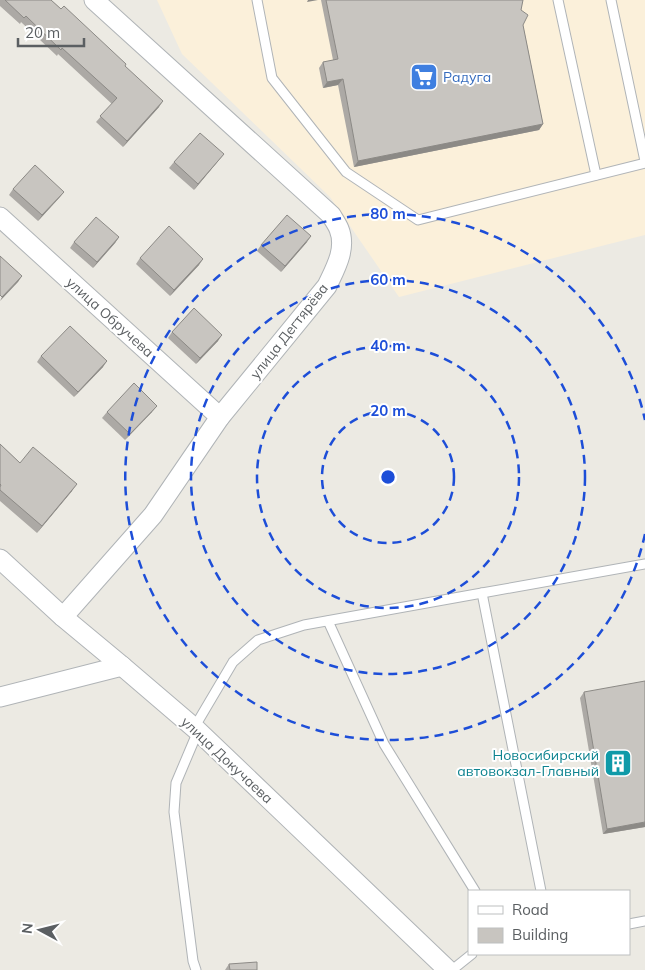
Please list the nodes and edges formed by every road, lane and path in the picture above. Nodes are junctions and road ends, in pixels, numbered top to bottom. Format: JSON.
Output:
{"nodes":[{"id":1,"x":94,"y":0,"type":"edge"},
{"id":2,"x":257,"y":0,"type":"edge"},
{"id":3,"x":558,"y":0,"type":"edge"},
{"id":4,"x":612,"y":0,"type":"edge"},
{"id":5,"x":645,"y":162,"type":"edge"},
{"id":6,"x":596,"y":175,"type":"junction"},
{"id":7,"x":0,"y":217,"type":"edge"},
{"id":8,"x":220,"y":418,"type":"junction"},
{"id":9,"x":0,"y":559,"type":"edge"},
{"id":10,"x":645,"y":564,"type":"edge"},
{"id":11,"x":482,"y":593,"type":"junction"},
{"id":12,"x":63,"y":617,"type":"junction"},
{"id":13,"x":328,"y":621,"type":"junction"},
{"id":14,"x":122,"y":666,"type":"junction"},
{"id":15,"x":0,"y":696,"type":"edge"},
{"id":16,"x":196,"y":730,"type":"junction"},
{"id":17,"x":473,"y":890,"type":"edge"},
{"id":18,"x":541,"y":890,"type":"edge"},
{"id":19,"x":645,"y":920,"type":"edge"},
{"id":20,"x":630,"y":924,"type":"edge"},
{"id":21,"x":471,"y":955,"type":"edge"},
{"id":22,"x":196,"y":970,"type":"edge"},
{"id":23,"x":448,"y":970,"type":"edge"},
{"id":24,"x":452,"y":970,"type":"edge"}],
"edges":[{"from":1,"to":8,"type":"street","name":"улица Дегтярёва"},
{"from":2,"to":6,"type":"lane"},
{"from":3,"to":6,"type":"lane"},
{"from":4,"to":5,"type":"lane"},
{"from":5,"to":6,"type":"lane"},
{"from":7,"to":8,"type":"street","name":"улица Обручева"},
{"from":8,"to":12,"type":"street","name":"улица Дегтярёва"},
{"from":9,"to":12,"type":"street","name":"улица Докучаева"},
{"from":10,"to":11,"type":"lane"},
{"from":11,"to":13,"type":"lane"},
{"from":11,"to":18,"type":"lane"},
{"from":12,"to":14,"type":"street","name":"улица Докучаева"},
{"from":13,"to":16,"type":"lane"},
{"from":13,"to":17,"type":"lane"},
{"from":14,"to":15,"type":"street"},
{"from":14,"to":16,"type":"street","name":"улица Докучаева"},
{"from":16,"to":22,"type":"lane"},
{"from":16,"to":23,"type":"street","name":"улица Докучаева"},
{"from":19,"to":20,"type":"lane"},
{"from":21,"to":24,"type":"lane"}]}
